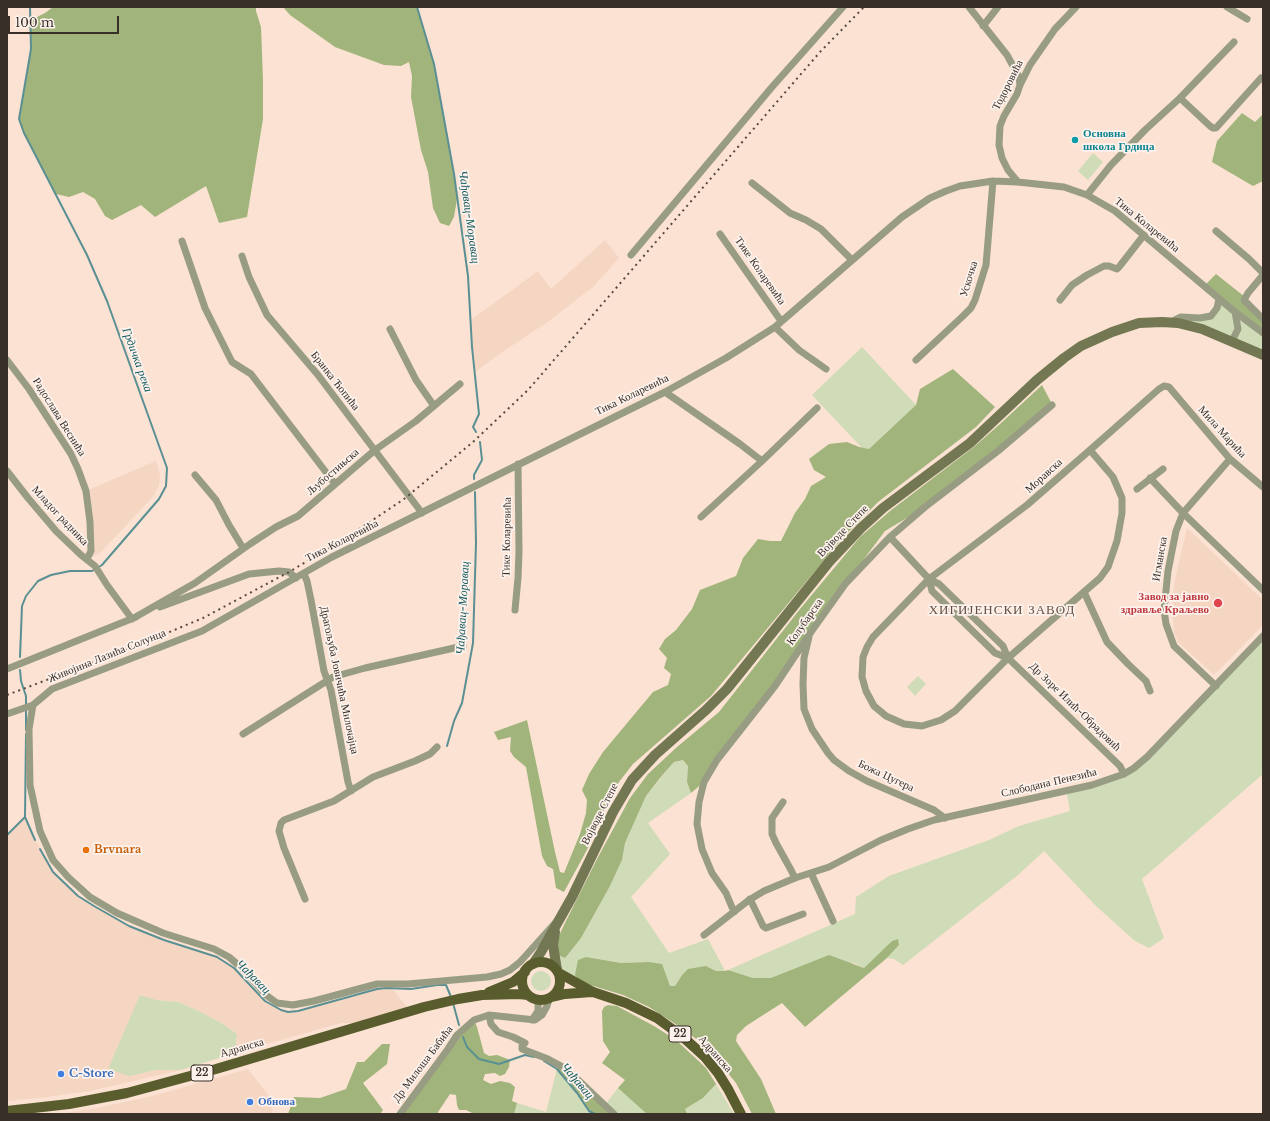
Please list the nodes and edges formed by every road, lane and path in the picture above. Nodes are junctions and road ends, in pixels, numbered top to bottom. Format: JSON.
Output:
{"nodes":[{"id":1,"x":843,"y":7,"type":"edge"},
{"id":2,"x":969,"y":7,"type":"edge"},
{"id":3,"x":998,"y":7,"type":"edge"},
{"id":4,"x":1076,"y":7,"type":"edge"},
{"id":5,"x":1227,"y":7,"type":"edge"},
{"id":6,"x":1247,"y":19,"type":"dead end"},
{"id":7,"x":984,"y":26,"type":"junction"},
{"id":8,"x":1234,"y":42,"type":"dead end"},
{"id":9,"x":1261,"y":78,"type":"dead end"},
{"id":10,"x":1020,"y":85,"type":"junction"},
{"id":11,"x":1180,"y":98,"type":"junction"},
{"id":12,"x":993,"y":181,"type":"junction"},
{"id":13,"x":1018,"y":182,"type":"junction"},
{"id":14,"x":752,"y":183,"type":"dead end"},
{"id":15,"x":1087,"y":194,"type":"junction"},
{"id":16,"x":1216,"y":231,"type":"dead end"},
{"id":17,"x":720,"y":234,"type":"dead end"},
{"id":18,"x":1144,"y":236,"type":"junction"},
{"id":19,"x":182,"y":241,"type":"dead end"},
{"id":20,"x":631,"y":255,"type":"dead end"},
{"id":21,"x":242,"y":256,"type":"dead end"},
{"id":22,"x":852,"y":260,"type":"junction"},
{"id":23,"x":1263,"y":274,"type":"edge"},
{"id":24,"x":1219,"y":299,"type":"junction"},
{"id":25,"x":1060,"y":300,"type":"dead end"},
{"id":26,"x":1235,"y":312,"type":"junction"},
{"id":27,"x":1263,"y":319,"type":"edge"},
{"id":28,"x":782,"y":321,"type":"junction"},
{"id":29,"x":1174,"y":323,"type":"junction"},
{"id":30,"x":775,"y":326,"type":"junction"},
{"id":31,"x":390,"y":329,"type":"dead end"},
{"id":32,"x":1263,"y":333,"type":"edge"},
{"id":33,"x":1232,"y":341,"type":"junction"},
{"id":34,"x":1263,"y":355,"type":"edge"},
{"id":35,"x":7,"y":360,"type":"edge"},
{"id":36,"x":916,"y":360,"type":"dead end"},
{"id":37,"x":826,"y":369,"type":"dead end"},
{"id":38,"x":460,"y":384,"type":"dead end"},
{"id":39,"x":1169,"y":387,"type":"joint"},
{"id":40,"x":665,"y":392,"type":"junction"},
{"id":41,"x":1052,"y":405,"type":"dead end"},
{"id":42,"x":434,"y":406,"type":"junction"},
{"id":43,"x":817,"y":408,"type":"dead end"},
{"id":44,"x":375,"y":450,"type":"junction"},
{"id":45,"x":1090,"y":450,"type":"junction"},
{"id":46,"x":1230,"y":459,"type":"junction"},
{"id":47,"x":762,"y":462,"type":"junction"},
{"id":48,"x":518,"y":464,"type":"junction"},
{"id":49,"x":1163,"y":469,"type":"dead end"},
{"id":50,"x":7,"y":471,"type":"edge"},
{"id":51,"x":194,"y":475,"type":"dead end"},
{"id":52,"x":1150,"y":478,"type":"junction"},
{"id":53,"x":335,"y":484,"type":"junction"},
{"id":54,"x":1263,"y":488,"type":"edge"},
{"id":55,"x":1137,"y":489,"type":"dead end"},
{"id":56,"x":422,"y":513,"type":"junction"},
{"id":57,"x":1183,"y":513,"type":"junction"},
{"id":58,"x":701,"y":517,"type":"dead end"},
{"id":59,"x":890,"y":537,"type":"junction"},
{"id":60,"x":243,"y":548,"type":"junction"},
{"id":61,"x":88,"y":559,"type":"junction"},
{"id":62,"x":304,"y":574,"type":"junction"},
{"id":63,"x":296,"y":578,"type":"junction"},
{"id":64,"x":929,"y":579,"type":"junction"},
{"id":65,"x":1263,"y":590,"type":"edge"},
{"id":66,"x":1084,"y":592,"type":"junction"},
{"id":67,"x":515,"y":610,"type":"dead end"},
{"id":68,"x":132,"y":619,"type":"junction"},
{"id":69,"x":810,"y":632,"type":"junction"},
{"id":70,"x":1263,"y":636,"type":"edge"},
{"id":71,"x":463,"y":646,"type":"dead end"},
{"id":72,"x":1008,"y":658,"type":"junction"},
{"id":73,"x":7,"y":669,"type":"edge"},
{"id":74,"x":328,"y":680,"type":"junction"},
{"id":75,"x":1216,"y":686,"type":"junction"},
{"id":76,"x":1150,"y":691,"type":"dead end"},
{"id":77,"x":31,"y":706,"type":"junction"},
{"id":78,"x":10,"y":713,"type":"edge"},
{"id":79,"x":243,"y":734,"type":"dead end"},
{"id":80,"x":437,"y":747,"type":"dead end"},
{"id":81,"x":1124,"y":774,"type":"junction"},
{"id":82,"x":351,"y":791,"type":"junction"},
{"id":83,"x":783,"y":802,"type":"dead end"},
{"id":84,"x":945,"y":818,"type":"junction"},
{"id":85,"x":811,"y":873,"type":"junction"},
{"id":86,"x":795,"y":878,"type":"junction"},
{"id":87,"x":305,"y":899,"type":"dead end"},
{"id":88,"x":750,"y":900,"type":"junction"},
{"id":89,"x":734,"y":912,"type":"junction"},
{"id":90,"x":803,"y":914,"type":"dead end"},
{"id":91,"x":560,"y":918,"type":"junction"},
{"id":92,"x":833,"y":921,"type":"dead end"},
{"id":93,"x":555,"y":927,"type":"junction"},
{"id":94,"x":704,"y":935,"type":"dead end"},
{"id":95,"x":533,"y":964,"type":"junction"},
{"id":96,"x":525,"y":972,"type":"junction"},
{"id":97,"x":558,"y":972,"type":"junction"},
{"id":98,"x":593,"y":992,"type":"junction"},
{"id":99,"x":482,"y":995,"type":"junction"},
{"id":100,"x":528,"y":995,"type":"junction"},
{"id":101,"x":551,"y":998,"type":"junction"},
{"id":102,"x":538,"y":1000,"type":"junction"},
{"id":103,"x":489,"y":1015,"type":"junction"},
{"id":104,"x":532,"y":1020,"type":"junction"},
{"id":105,"x":7,"y":1111,"type":"edge"},
{"id":106,"x":400,"y":1114,"type":"edge"},
{"id":107,"x":614,"y":1114,"type":"edge"},
{"id":108,"x":741,"y":1114,"type":"edge"}],
"edges":[{"from":1,"to":20,"type":"street"},
{"from":2,"to":7,"type":"street"},
{"from":3,"to":7,"type":"street"},
{"from":4,"to":10,"type":"street","name":"Тодоровића"},
{"from":5,"to":6,"type":"street"},
{"from":7,"to":10,"type":"street"},
{"from":8,"to":11,"type":"street"},
{"from":9,"to":11,"type":"street"},
{"from":10,"to":13,"type":"street","name":"Тодоровића"},
{"from":11,"to":15,"type":"street"},
{"from":12,"to":13,"type":"street","name":"Тика Коларевића"},
{"from":12,"to":22,"type":"street","name":"Тика Коларевића"},
{"from":12,"to":36,"type":"street","name":"Ускочка"},
{"from":13,"to":15,"type":"street","name":"Тика Коларевића"},
{"from":14,"to":22,"type":"street"},
{"from":15,"to":18,"type":"street","name":"Тика Коларевића"},
{"from":16,"to":23,"type":"street"},
{"from":17,"to":28,"type":"street","name":"Тике Коларевића"},
{"from":18,"to":24,"type":"street","name":"Тика Коларевића"},
{"from":18,"to":25,"type":"street"},
{"from":19,"to":53,"type":"street"},
{"from":21,"to":44,"type":"street","name":"Бранка Ћопића"},
{"from":22,"to":28,"type":"street","name":"Тика Коларевића"},
{"from":23,"to":27,"type":"street"},
{"from":24,"to":26,"type":"street","name":"Тика Коларевића"},
{"from":24,"to":29,"type":"street"},
{"from":26,"to":32,"type":"street","name":"Тика Коларевића"},
{"from":26,"to":33,"type":"street"},
{"from":28,"to":30,"type":"street","name":"Тика Коларевића"},
{"from":29,"to":33,"type":"street","name":"Војводе Степе"},
{"from":29,"to":91,"type":"street","name":"Војводе Степе"},
{"from":30,"to":37,"type":"street"},
{"from":30,"to":40,"type":"street","name":"Тика Коларевића"},
{"from":31,"to":42,"type":"street"},
{"from":33,"to":34,"type":"street","name":"Војводе Степе"},
{"from":35,"to":61,"type":"street","name":"Радослава Веснића"},
{"from":38,"to":42,"type":"street","name":"Љубостињска"},
{"from":39,"to":45,"type":"street","name":"Моравска"},
{"from":39,"to":46,"type":"street","name":"Мила Марића"},
{"from":40,"to":47,"type":"street"},
{"from":40,"to":48,"type":"street","name":"Тика Коларевића"},
{"from":41,"to":59,"type":"street","name":"Колубарска"},
{"from":42,"to":44,"type":"street","name":"Љубостињска"},
{"from":43,"to":47,"type":"street"},
{"from":44,"to":53,"type":"street","name":"Љубостињска"},
{"from":44,"to":56,"type":"street","name":"Бранка Ћопића"},
{"from":45,"to":64,"type":"street","name":"Моравска"},
{"from":45,"to":66,"type":"street","name":"Моравска"},
{"from":46,"to":54,"type":"street","name":"Мила Марића"},
{"from":46,"to":57,"type":"street","name":"Игманска"},
{"from":47,"to":58,"type":"street"},
{"from":48,"to":56,"type":"street","name":"Тика Коларевића"},
{"from":48,"to":67,"type":"street","name":"Тике Коларевића"},
{"from":49,"to":52,"type":"street"},
{"from":50,"to":61,"type":"street","name":"Младог радника"},
{"from":51,"to":60,"type":"street"},
{"from":52,"to":55,"type":"street"},
{"from":52,"to":57,"type":"street"},
{"from":53,"to":60,"type":"street","name":"Љубостињска"},
{"from":56,"to":62,"type":"street","name":"Тика Коларевића"},
{"from":57,"to":65,"type":"street"},
{"from":57,"to":75,"type":"street","name":"Игманска"},
{"from":59,"to":64,"type":"street","name":"Др Зоре Илић-Обрадовић"},
{"from":59,"to":69,"type":"street","name":"Колубарска"},
{"from":60,"to":68,"type":"street","name":"Љубостињска"},
{"from":61,"to":68,"type":"street","name":"Младог радника"},
{"from":62,"to":63,"type":"street","name":"Тика Коларевића"},
{"from":62,"to":74,"type":"street","name":"Драгољуба Јовичића Милочајца"},
{"from":63,"to":68,"type":"street"},
{"from":63,"to":77,"type":"street","name":"Живојина Лазића Солунца"},
{"from":64,"to":72,"type":"street","name":"Др Зоре Илић-Обрадовић"},
{"from":64,"to":72,"type":"street","name":"Др Зоре Илић-Обрадовић"},
{"from":64,"to":72,"type":"street","name":"Моравска"},
{"from":66,"to":72,"type":"street","name":"Моравска"},
{"from":66,"to":76,"type":"street"},
{"from":68,"to":73,"type":"street"},
{"from":69,"to":84,"type":"street","name":"Божа Цугера"},
{"from":69,"to":89,"type":"street","name":"Колубарска"},
{"from":70,"to":75,"type":"street","name":"Слободана Пенезића"},
{"from":71,"to":74,"type":"street"},
{"from":72,"to":81,"type":"street","name":"Др Зоре Илић-Обрадовић"},
{"from":74,"to":79,"type":"street"},
{"from":74,"to":82,"type":"street","name":"Драгољуба Јовичића Милочајца"},
{"from":75,"to":81,"type":"street","name":"Слободана Пенезића"},
{"from":77,"to":78,"type":"street","name":"Живојина Лазића Солунца"},
{"from":77,"to":91,"type":"street"},
{"from":80,"to":82,"type":"street"},
{"from":81,"to":84,"type":"street","name":"Слободана Пенезића"},
{"from":82,"to":87,"type":"street"},
{"from":83,"to":86,"type":"street"},
{"from":84,"to":85,"type":"street","name":"Слободана Пенезића"},
{"from":85,"to":86,"type":"street","name":"Слободана Пенезића"},
{"from":85,"to":92,"type":"street"},
{"from":86,"to":88,"type":"street","name":"Слободана Пенезића"},
{"from":88,"to":89,"type":"street","name":"Слободана Пенезића"},
{"from":88,"to":90,"type":"street"},
{"from":89,"to":94,"type":"street","name":"Слободана Пенезића"},
{"from":91,"to":93,"type":"street","name":"Војводе Степе"},
{"from":93,"to":95,"type":"street","name":"Војводе Степе"},
{"from":93,"to":97,"type":"street","name":"Војводе Степе"},
{"from":95,"to":96,"type":"main road","number":"22"},
{"from":95,"to":97,"type":"main road","number":"22"},
{"from":96,"to":99,"type":"main road","name":"Адранска","number":"22"},
{"from":96,"to":100,"type":"main road"},
{"from":97,"to":98,"type":"main road","name":"Адранска","number":"22"},
{"from":97,"to":101,"type":"main road"},
{"from":98,"to":101,"type":"main road","name":"Адранска","number":"22"},
{"from":98,"to":108,"type":"main road","name":"Адранска","number":"22"},
{"from":99,"to":100,"type":"main road","name":"Адранска","number":"22"},
{"from":99,"to":105,"type":"main road","name":"Адранска","number":"22"},
{"from":100,"to":102,"type":"main road","number":"22"},
{"from":101,"to":102,"type":"main road","number":"22"},
{"from":101,"to":104,"type":"street"},
{"from":102,"to":104,"type":"street"},
{"from":103,"to":104,"type":"street","name":"Др Милоша Бабића"},
{"from":103,"to":106,"type":"street","name":"Др Милоша Бабића"},
{"from":103,"to":107,"type":"street"}]}
